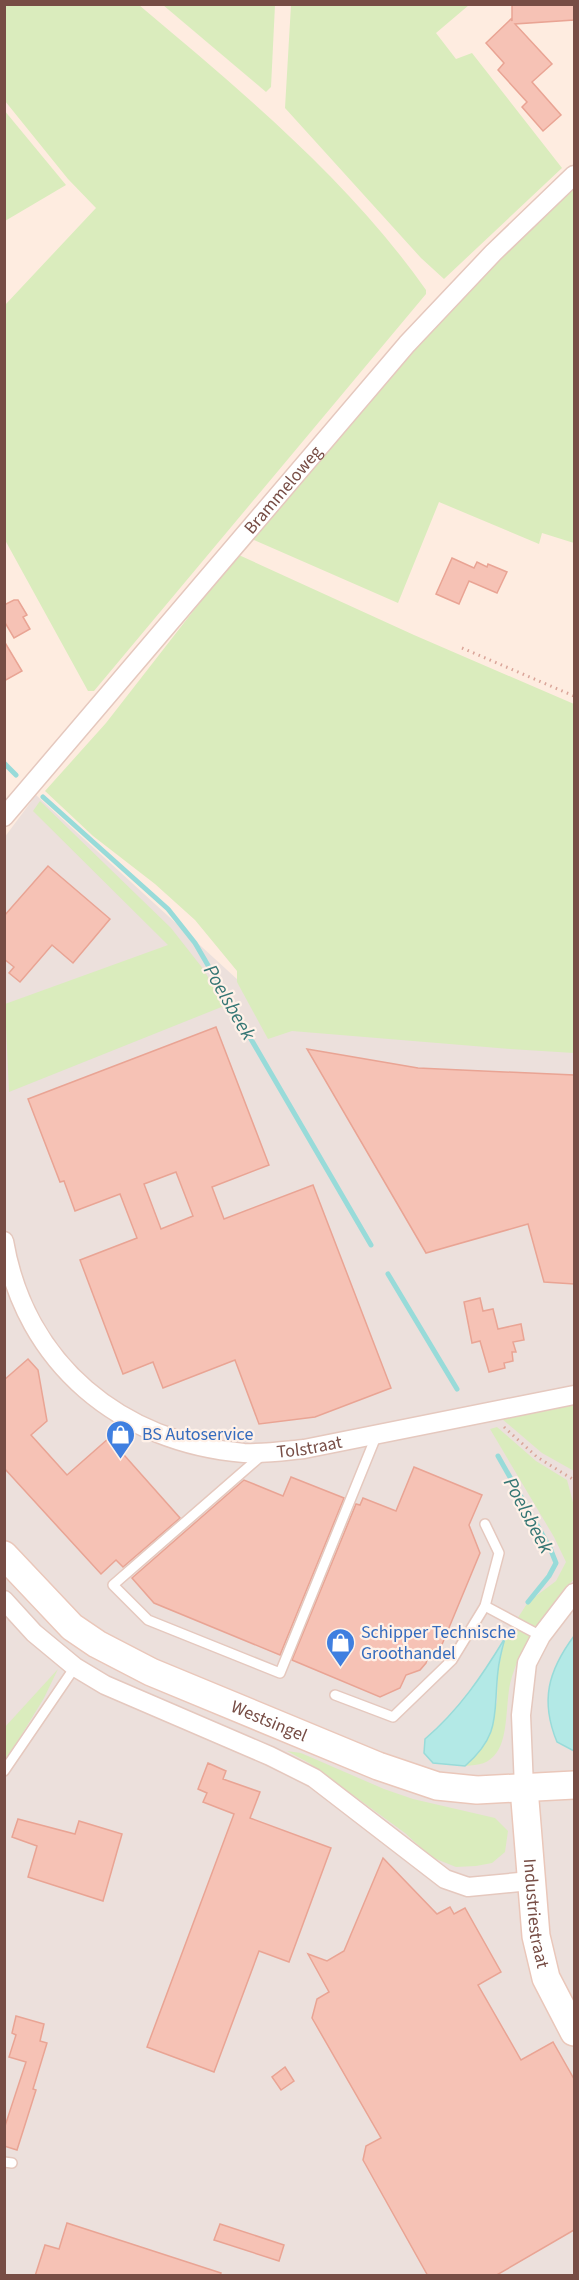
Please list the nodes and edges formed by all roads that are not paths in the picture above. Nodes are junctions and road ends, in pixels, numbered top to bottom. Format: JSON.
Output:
{"nodes":[{"id":1,"x":574,"y":175,"type":"edge"},
{"id":2,"x":4,"y":817,"type":"edge"},
{"id":3,"x":4,"y":1241,"type":"edge"},
{"id":4,"x":574,"y":1395,"type":"edge"},
{"id":5,"x":377,"y":1434,"type":"junction"},
{"id":6,"x":265,"y":1452,"type":"junction"},
{"id":7,"x":485,"y":1524,"type":"dead end"},
{"id":8,"x":4,"y":1555,"type":"edge"},
{"id":9,"x":574,"y":1593,"type":"edge"},
{"id":10,"x":4,"y":1600,"type":"edge"},
{"id":11,"x":485,"y":1606,"type":"junction"},
{"id":12,"x":541,"y":1636,"type":"junction"},
{"id":13,"x":75,"y":1666,"type":"junction"},
{"id":14,"x":335,"y":1695,"type":"dead end"},
{"id":15,"x":4,"y":1772,"type":"edge"},
{"id":16,"x":574,"y":1785,"type":"edge"},
{"id":17,"x":524,"y":1788,"type":"junction"},
{"id":18,"x":530,"y":1881,"type":"junction"},
{"id":19,"x":574,"y":2032,"type":"edge"}],
"edges":[{"from":1,"to":2,"type":"street","name":"Brammeloweg"},
{"from":3,"to":6,"type":"street","name":"Tolstraat"},
{"from":4,"to":5,"type":"street","name":"Tolstraat"},
{"from":5,"to":6,"type":"street","name":"Tolstraat"},
{"from":5,"to":6,"type":"lane"},
{"from":7,"to":11,"type":"lane"},
{"from":8,"to":17,"type":"main road","name":"Westsingel"},
{"from":9,"to":12,"type":"street"},
{"from":10,"to":13,"type":"street","name":"Westsingel"},
{"from":11,"to":12,"type":"lane"},
{"from":11,"to":14,"type":"lane"},
{"from":12,"to":17,"type":"street"},
{"from":13,"to":15,"type":"lane"},
{"from":13,"to":18,"type":"street","name":"Westsingel"},
{"from":16,"to":17,"type":"main road","name":"Westsingel"},
{"from":17,"to":18,"type":"main road","name":"Industriestraat"},
{"from":18,"to":19,"type":"main road","name":"Industriestraat"}]}
